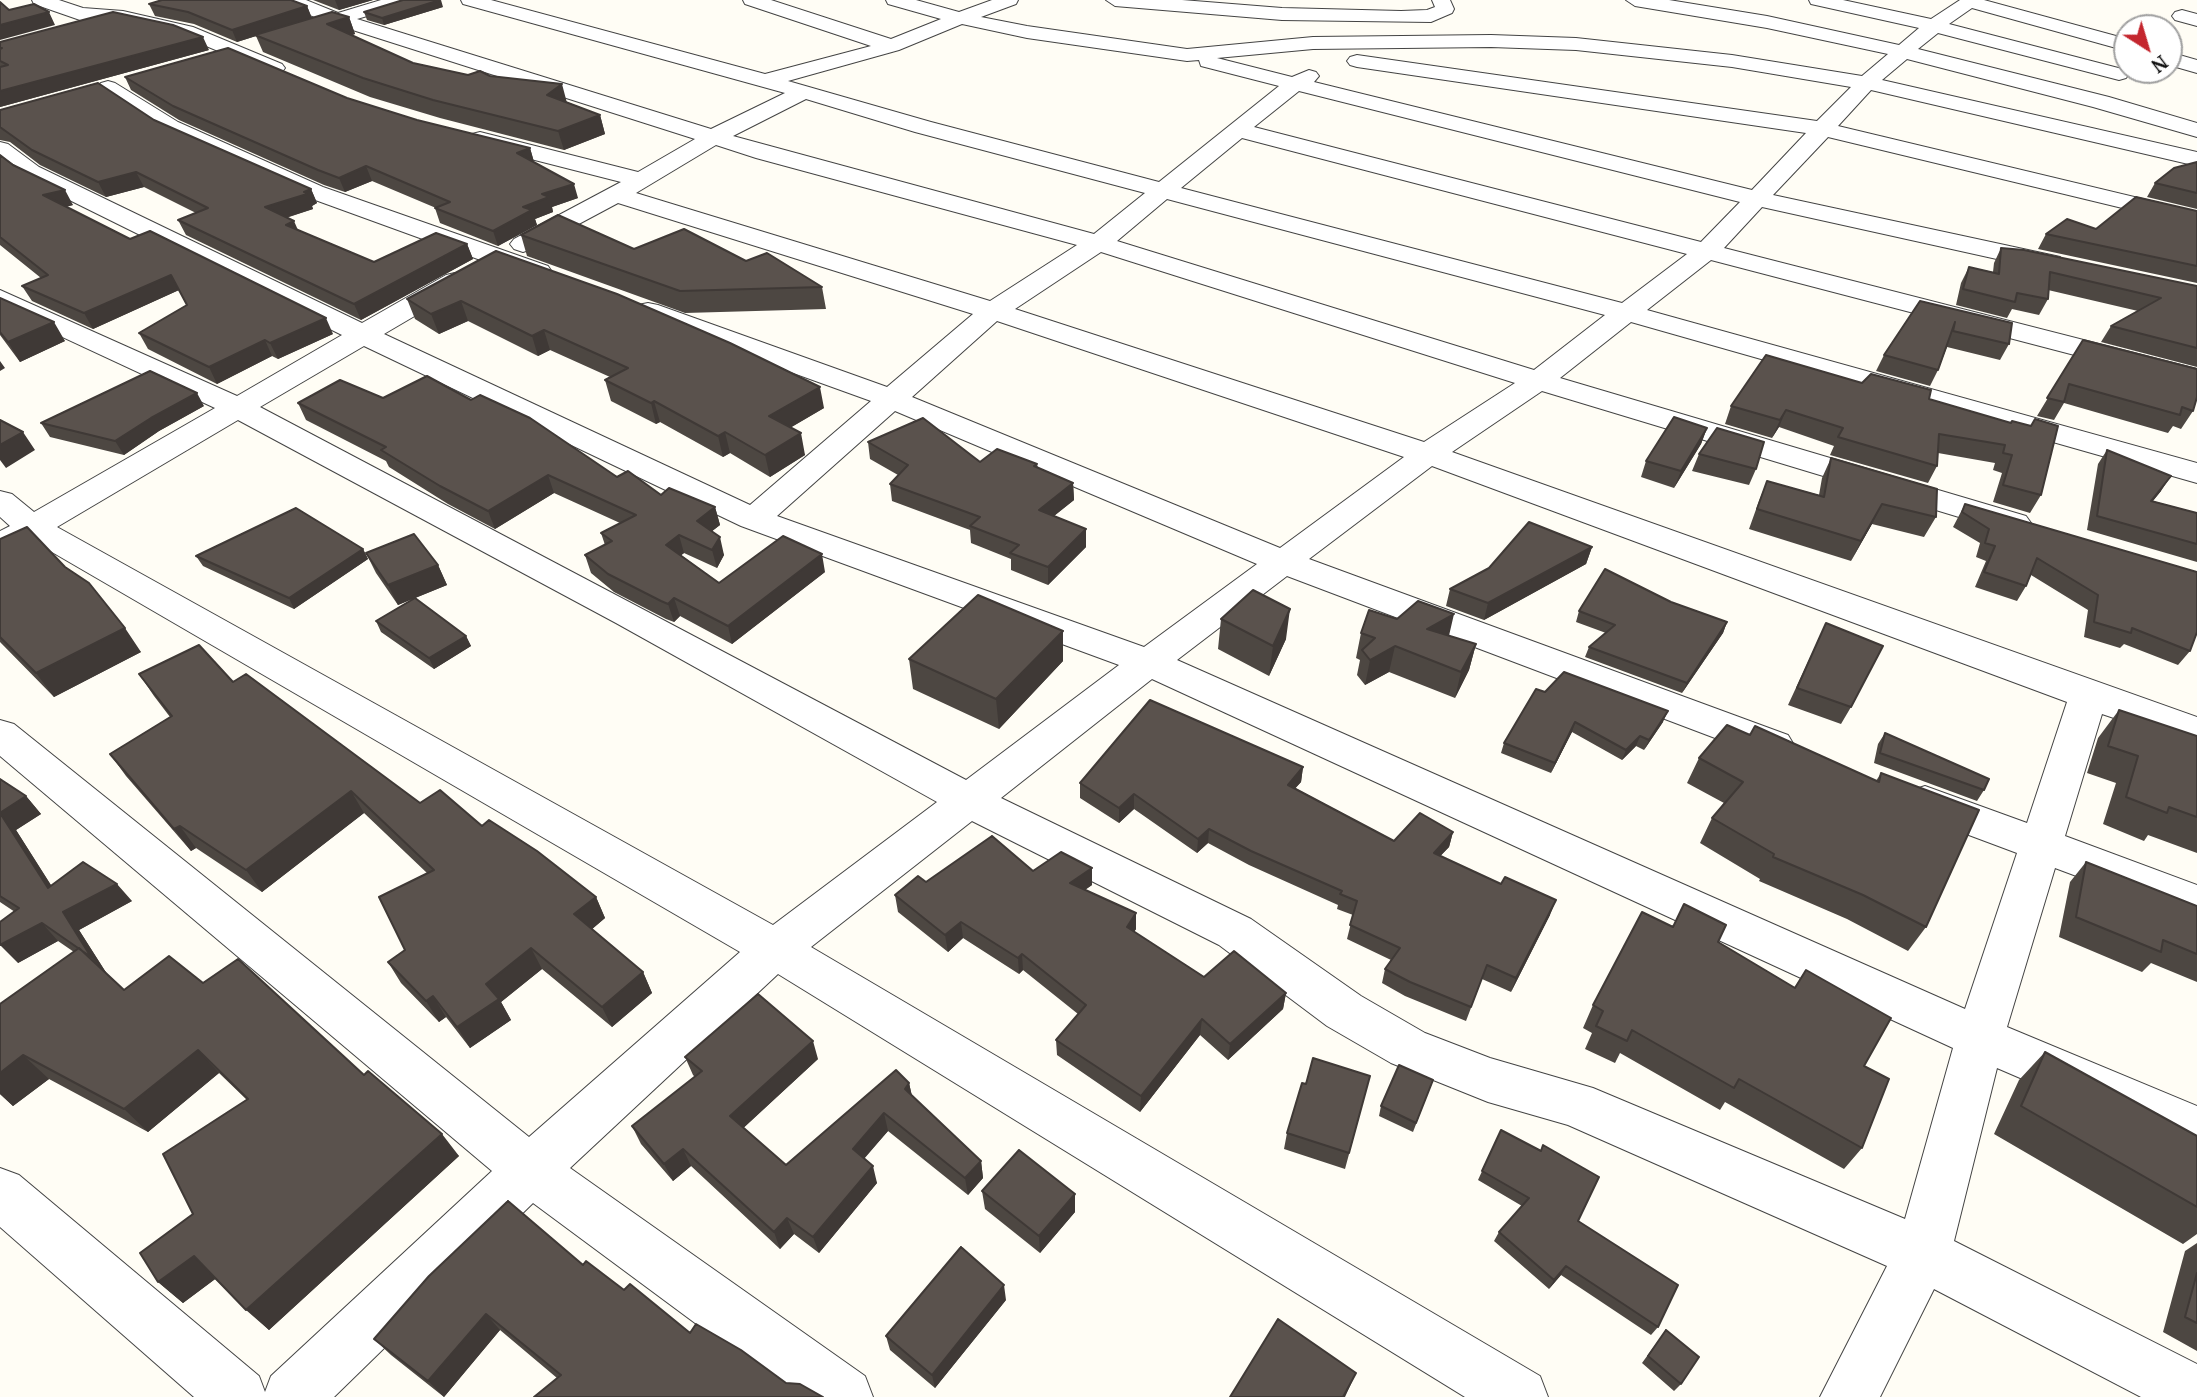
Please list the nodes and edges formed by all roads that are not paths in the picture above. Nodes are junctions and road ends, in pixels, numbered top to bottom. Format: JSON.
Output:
{"nodes":[{"id":1,"x":41,"y":0,"type":"edge"},
{"id":2,"x":290,"y":0,"type":"edge"},
{"id":3,"x":401,"y":0,"type":"edge"},
{"id":4,"x":470,"y":0,"type":"edge"},
{"id":5,"x":752,"y":0,"type":"edge"},
{"id":6,"x":895,"y":0,"type":"edge"},
{"id":7,"x":1009,"y":0,"type":"edge"},
{"id":8,"x":1115,"y":0,"type":"edge"},
{"id":9,"x":1441,"y":0,"type":"edge"},
{"id":10,"x":1635,"y":0,"type":"edge"},
{"id":11,"x":1818,"y":0,"type":"edge"},
{"id":12,"x":1935,"y":0,"type":"edge"},
{"id":13,"x":1968,"y":3,"type":"edge"},
{"id":14,"x":157,"y":7,"type":"edge"},
{"id":15,"x":123,"y":17,"type":"junction"},
{"id":16,"x":960,"y":19,"type":"junction"},
{"id":17,"x":323,"y":23,"type":"junction"},
{"id":18,"x":1934,"y":26,"type":"junction"},
{"id":19,"x":74,"y":30,"type":"edge"},
{"id":20,"x":2113,"y":41,"type":"edge"},
{"id":21,"x":1374,"y":42,"type":"junction"},
{"id":22,"x":260,"y":44,"type":"edge"},
{"id":23,"x":891,"y":46,"type":"junction"},
{"id":24,"x":235,"y":52,"type":"junction"},
{"id":25,"x":1904,"y":52,"type":"junction"},
{"id":26,"x":1187,"y":55,"type":"junction"},
{"id":27,"x":209,"y":59,"type":"edge"},
{"id":28,"x":1343,"y":59,"type":"junction"},
{"id":29,"x":2113,"y":72,"type":"edge"},
{"id":30,"x":298,"y":78,"type":"edge"},
{"id":31,"x":133,"y":80,"type":"edge"},
{"id":32,"x":762,"y":81,"type":"junction"},
{"id":33,"x":1867,"y":83,"type":"junction"},
{"id":34,"x":1293,"y":85,"type":"junction"},
{"id":35,"x":805,"y":91,"type":"junction"},
{"id":36,"x":1824,"y":129,"type":"junction"},
{"id":37,"x":1239,"y":130,"type":"junction"},
{"id":38,"x":2197,"y":130,"type":"edge"},
{"id":39,"x":457,"y":133,"type":"edge"},
{"id":40,"x":715,"y":136,"type":"junction"},
{"id":41,"x":0,"y":149,"type":"edge"},
{"id":42,"x":2197,"y":159,"type":"edge"},
{"id":43,"x":629,"y":188,"type":"junction"},
{"id":44,"x":1161,"y":189,"type":"junction"},
{"id":45,"x":1759,"y":199,"type":"junction"},
{"id":46,"x":2197,"y":219,"type":"edge"},
{"id":47,"x":1098,"y":243,"type":"junction"},
{"id":48,"x":1708,"y":250,"type":"junction"},
{"id":49,"x":499,"y":257,"type":"junction"},
{"id":50,"x":2072,"y":267,"type":"edge"},
{"id":51,"x":564,"y":281,"type":"edge"},
{"id":52,"x":0,"y":298,"type":"edge"},
{"id":53,"x":617,"y":300,"type":"edge"},
{"id":54,"x":993,"y":311,"type":"junction"},
{"id":55,"x":1628,"y":313,"type":"junction"},
{"id":56,"x":363,"y":332,"type":"junction"},
{"id":57,"x":2197,"y":378,"type":"edge"},
{"id":58,"x":1539,"y":380,"type":"junction"},
{"id":59,"x":892,"y":399,"type":"junction"},
{"id":60,"x":237,"y":408,"type":"junction"},
{"id":61,"x":1428,"y":454,"type":"junction"},
{"id":62,"x":2196,"y":469,"type":"edge"},
{"id":63,"x":753,"y":519,"type":"junction"},
{"id":64,"x":11,"y":525,"type":"edge"},
{"id":65,"x":2038,"y":530,"type":"edge"},
{"id":66,"x":1283,"y":562,"type":"junction"},
{"id":67,"x":1149,"y":662,"type":"junction"},
{"id":68,"x":2088,"y":695,"type":"junction"},
{"id":69,"x":2197,"y":732,"type":"edge"},
{"id":70,"x":0,"y":734,"type":"edge"},
{"id":71,"x":1806,"y":757,"type":"edge"},
{"id":72,"x":1897,"y":792,"type":"edge"},
{"id":73,"x":968,"y":800,"type":"junction"},
{"id":74,"x":2041,"y":845,"type":"junction"},
{"id":75,"x":2197,"y":903,"type":"edge"},
{"id":76,"x":775,"y":949,"type":"junction"},
{"id":77,"x":1980,"y":1038,"type":"junction"},
{"id":78,"x":2197,"y":1130,"type":"edge"},
{"id":79,"x":530,"y":1170,"type":"junction"},
{"id":80,"x":0,"y":1194,"type":"edge"},
{"id":81,"x":1923,"y":1254,"type":"junction"},
{"id":82,"x":2197,"y":1395,"type":"edge"},
{"id":83,"x":238,"y":1397,"type":"edge"},
{"id":84,"x":292,"y":1397,"type":"edge"},
{"id":85,"x":844,"y":1397,"type":"edge"},
{"id":86,"x":1519,"y":1397,"type":"edge"},
{"id":87,"x":1849,"y":1397,"type":"edge"}],
"edges":[{"from":1,"to":15,"type":"street"},
{"from":2,"to":17,"type":"street"},
{"from":3,"to":17,"type":"street"},
{"from":4,"to":32,"type":"street"},
{"from":5,"to":23,"type":"street"},
{"from":6,"to":16,"type":"street"},
{"from":7,"to":16,"type":"street"},
{"from":8,"to":9,"type":"street"},
{"from":10,"to":25,"type":"street"},
{"from":11,"to":18,"type":"street"},
{"from":12,"to":13,"type":"street"},
{"from":13,"to":18,"type":"street"},
{"from":13,"to":20,"type":"street"},
{"from":14,"to":15,"type":"street"},
{"from":15,"to":19,"type":"street"},
{"from":15,"to":24,"type":"street"},
{"from":16,"to":23,"type":"street"},
{"from":16,"to":26,"type":"street"},
{"from":17,"to":40,"type":"street"},
{"from":18,"to":25,"type":"street"},
{"from":18,"to":29,"type":"street"},
{"from":21,"to":26,"type":"street"},
{"from":21,"to":28,"type":"street"},
{"from":21,"to":33,"type":"street"},
{"from":22,"to":24,"type":"street"},
{"from":23,"to":32,"type":"street"},
{"from":24,"to":27,"type":"street"},
{"from":24,"to":30,"type":"street"},
{"from":25,"to":33,"type":"street"},
{"from":25,"to":38,"type":"street"},
{"from":26,"to":34,"type":"street"},
{"from":28,"to":34,"type":"street"},
{"from":28,"to":36,"type":"street"},
{"from":31,"to":49,"type":"street"},
{"from":32,"to":35,"type":"street"},
{"from":33,"to":36,"type":"street"},
{"from":33,"to":42,"type":"street"},
{"from":34,"to":37,"type":"street"},
{"from":34,"to":45,"type":"street"},
{"from":35,"to":40,"type":"street"},
{"from":35,"to":44,"type":"street"},
{"from":36,"to":45,"type":"street"},
{"from":36,"to":46,"type":"street"},
{"from":37,"to":44,"type":"street"},
{"from":37,"to":48,"type":"street"},
{"from":39,"to":43,"type":"street"},
{"from":40,"to":43,"type":"street"},
{"from":40,"to":47,"type":"street"},
{"from":41,"to":56,"type":"street"},
{"from":43,"to":49,"type":"street"},
{"from":43,"to":54,"type":"street"},
{"from":44,"to":47,"type":"street"},
{"from":44,"to":55,"type":"street"},
{"from":45,"to":48,"type":"street"},
{"from":45,"to":50,"type":"street"},
{"from":47,"to":54,"type":"street"},
{"from":47,"to":58,"type":"street"},
{"from":48,"to":55,"type":"street"},
{"from":48,"to":57,"type":"street"},
{"from":49,"to":51,"type":"street"},
{"from":49,"to":56,"type":"street"},
{"from":52,"to":60,"type":"street"},
{"from":53,"to":59,"type":"street"},
{"from":54,"to":59,"type":"street"},
{"from":54,"to":61,"type":"street"},
{"from":55,"to":58,"type":"street"},
{"from":55,"to":62,"type":"street"},
{"from":56,"to":60,"type":"street"},
{"from":56,"to":63,"type":"street"},
{"from":58,"to":61,"type":"street"},
{"from":58,"to":65,"type":"street"},
{"from":59,"to":63,"type":"street"},
{"from":59,"to":66,"type":"street"},
{"from":60,"to":64,"type":"street"},
{"from":60,"to":73,"type":"street"},
{"from":61,"to":66,"type":"street"},
{"from":61,"to":68,"type":"street"},
{"from":63,"to":67,"type":"street"},
{"from":64,"to":76,"type":"street"},
{"from":66,"to":67,"type":"street"},
{"from":66,"to":71,"type":"street"},
{"from":67,"to":73,"type":"street"},
{"from":67,"to":77,"type":"street"},
{"from":68,"to":69,"type":"street"},
{"from":68,"to":74,"type":"street"},
{"from":70,"to":79,"type":"street"},
{"from":72,"to":74,"type":"street"},
{"from":73,"to":76,"type":"street"},
{"from":73,"to":81,"type":"street"},
{"from":74,"to":75,"type":"street"},
{"from":74,"to":77,"type":"street"},
{"from":76,"to":79,"type":"street"},
{"from":76,"to":86,"type":"street"},
{"from":77,"to":78,"type":"street"},
{"from":77,"to":81,"type":"street"},
{"from":79,"to":84,"type":"street"},
{"from":79,"to":85,"type":"street"},
{"from":80,"to":83,"type":"street"},
{"from":81,"to":82,"type":"street"},
{"from":81,"to":87,"type":"street"}]}
